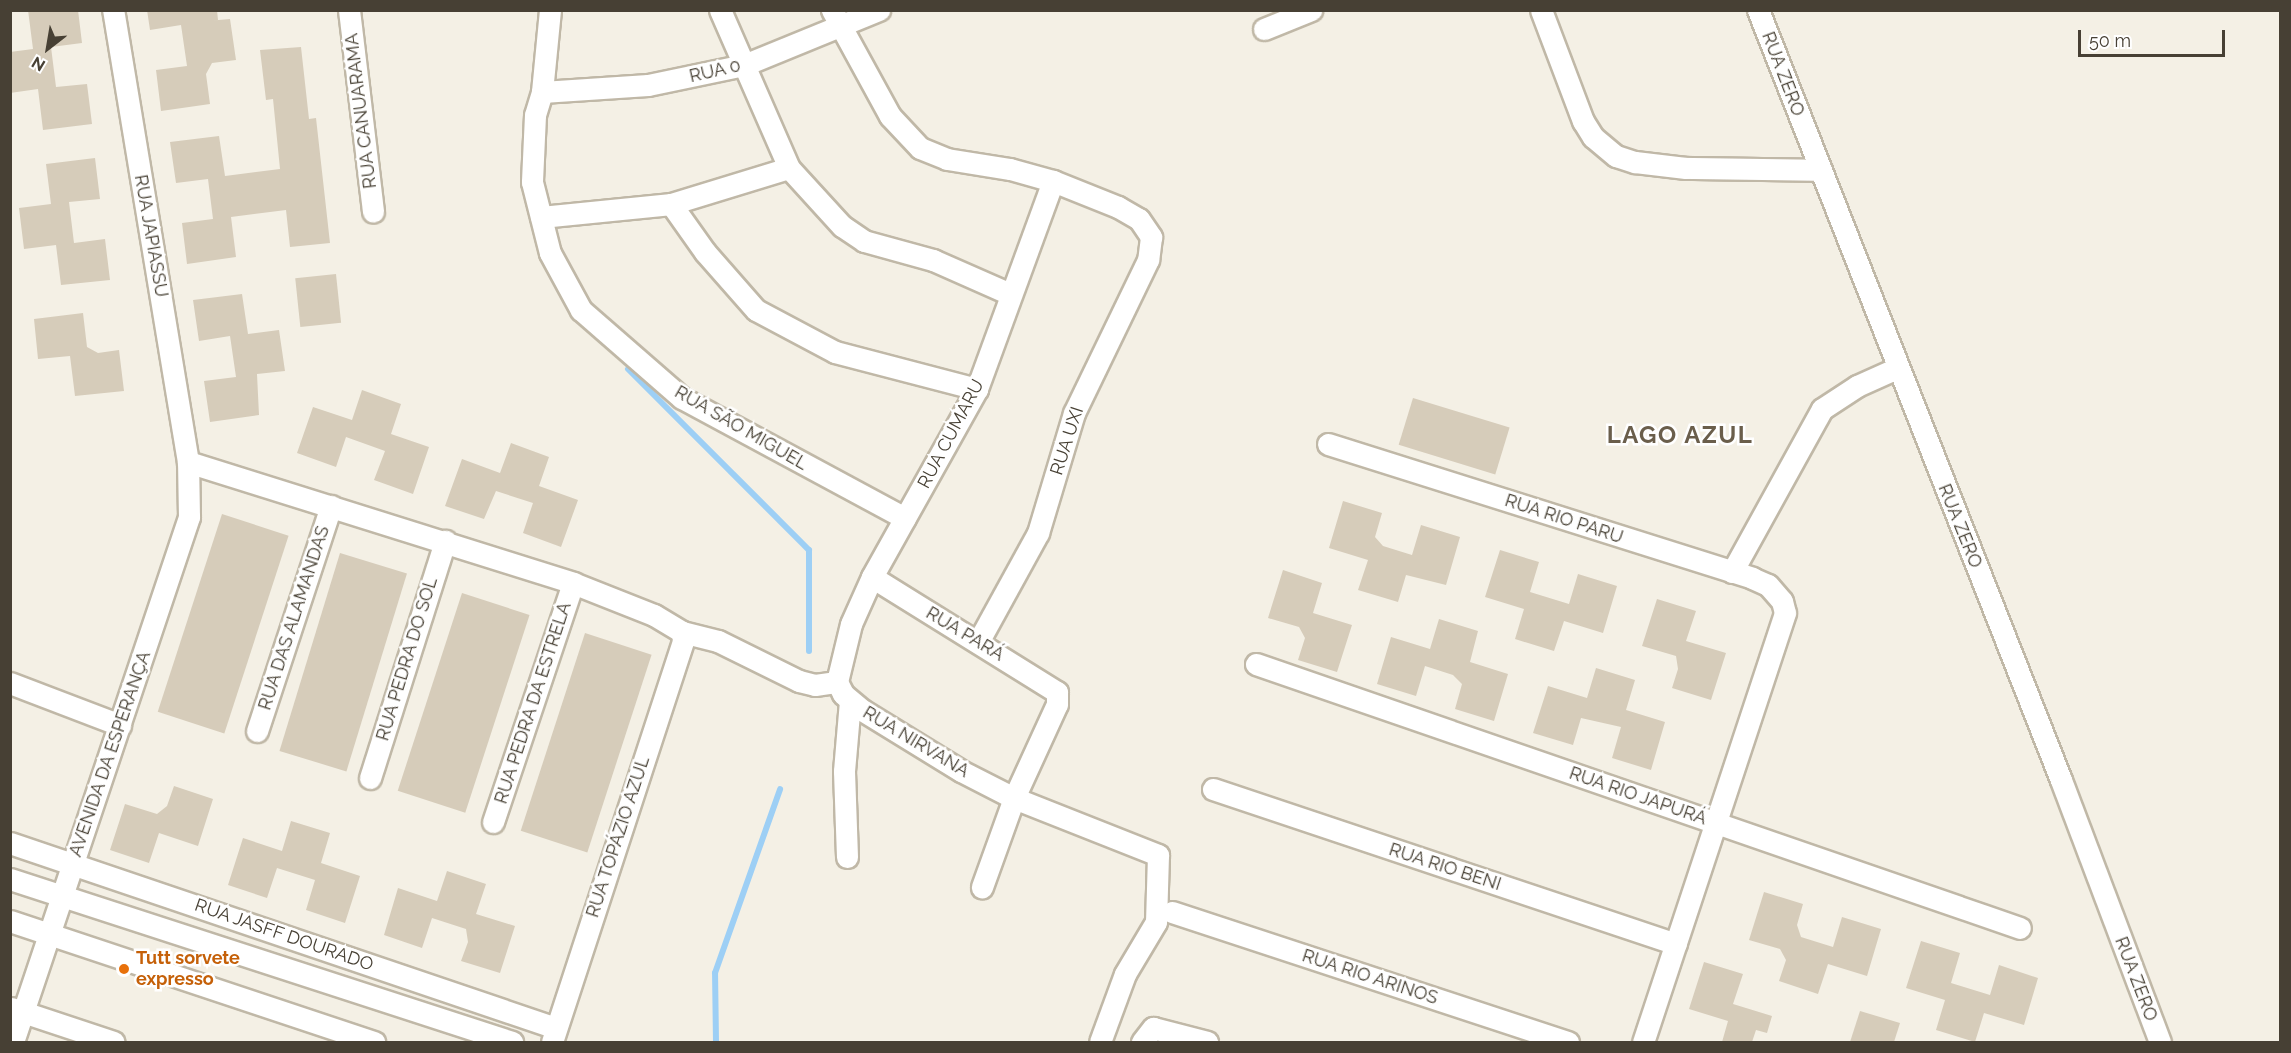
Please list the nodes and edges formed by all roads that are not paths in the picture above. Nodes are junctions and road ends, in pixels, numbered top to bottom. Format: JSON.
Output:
{"nodes":[{"id":1,"x":113,"y":10,"type":"edge"},
{"id":2,"x":349,"y":10,"type":"edge"},
{"id":3,"x":550,"y":10,"type":"edge"},
{"id":4,"x":720,"y":10,"type":"edge"},
{"id":5,"x":879,"y":10,"type":"edge"},
{"id":6,"x":1311,"y":10,"type":"edge"},
{"id":7,"x":1541,"y":10,"type":"edge"},
{"id":8,"x":1758,"y":10,"type":"edge"},
{"id":9,"x":836,"y":20,"type":"edge"},
{"id":10,"x":1264,"y":29,"type":"dead end"},
{"id":11,"x":744,"y":65,"type":"junction"},
{"id":12,"x":542,"y":92,"type":"junction"},
{"id":13,"x":789,"y":168,"type":"junction"},
{"id":14,"x":1821,"y":170,"type":"junction"},
{"id":15,"x":1053,"y":181,"type":"junction"},
{"id":16,"x":671,"y":204,"type":"junction"},
{"id":17,"x":373,"y":212,"type":"dead end"},
{"id":18,"x":541,"y":217,"type":"junction"},
{"id":19,"x":1010,"y":294,"type":"junction"},
{"id":20,"x":1897,"y":368,"type":"junction"},
{"id":21,"x":977,"y":389,"type":"junction"},
{"id":22,"x":1328,"y":444,"type":"dead end"},
{"id":23,"x":188,"y":462,"type":"junction"},
{"id":24,"x":331,"y":506,"type":"junction"},
{"id":25,"x":905,"y":518,"type":"junction"},
{"id":26,"x":445,"y":541,"type":"junction"},
{"id":27,"x":1732,"y":572,"type":"junction"},
{"id":28,"x":872,"y":577,"type":"junction"},
{"id":29,"x":573,"y":583,"type":"junction"},
{"id":30,"x":682,"y":632,"type":"junction"},
{"id":31,"x":978,"y":642,"type":"junction"},
{"id":32,"x":1256,"y":664,"type":"dead end"},
{"id":33,"x":837,"y":682,"type":"junction"},
{"id":34,"x":10,"y":683,"type":"edge"},
{"id":35,"x":850,"y":701,"type":"junction"},
{"id":36,"x":120,"y":725,"type":"junction"},
{"id":37,"x":257,"y":731,"type":"dead end"},
{"id":38,"x":370,"y":778,"type":"dead end"},
{"id":39,"x":1213,"y":789,"type":"dead end"},
{"id":40,"x":1014,"y":798,"type":"junction"},
{"id":41,"x":493,"y":822,"type":"dead end"},
{"id":42,"x":1714,"y":823,"type":"junction"},
{"id":43,"x":10,"y":843,"type":"edge"},
{"id":44,"x":847,"y":857,"type":"dead end"},
{"id":45,"x":73,"y":863,"type":"junction"},
{"id":46,"x":10,"y":879,"type":"edge"},
{"id":47,"x":982,"y":887,"type":"dead end"},
{"id":48,"x":61,"y":896,"type":"junction"},
{"id":49,"x":1172,"y":912,"type":"dead end"},
{"id":50,"x":10,"y":921,"type":"edge"},
{"id":51,"x":2020,"y":928,"type":"dead end"},
{"id":52,"x":49,"y":933,"type":"junction"},
{"id":53,"x":1676,"y":944,"type":"junction"},
{"id":54,"x":17,"y":1010,"type":"edge"},
{"id":55,"x":554,"y":1035,"type":"edge"},
{"id":56,"x":13,"y":1042,"type":"edge"},
{"id":57,"x":114,"y":1042,"type":"edge"},
{"id":58,"x":374,"y":1042,"type":"edge"},
{"id":59,"x":512,"y":1042,"type":"edge"},
{"id":60,"x":1100,"y":1042,"type":"edge"},
{"id":61,"x":1142,"y":1042,"type":"edge"},
{"id":62,"x":1207,"y":1042,"type":"edge"},
{"id":63,"x":1568,"y":1042,"type":"edge"},
{"id":64,"x":1643,"y":1042,"type":"edge"},
{"id":65,"x":2160,"y":1042,"type":"edge"}],
"edges":[{"from":1,"to":23,"type":"street","name":"RUA JAPIASSU"},
{"from":2,"to":17,"type":"street","name":"RUA CANUARAMA"},
{"from":3,"to":12,"type":"street","name":"RUA SÃO MIGUEL"},
{"from":4,"to":11,"type":"street"},
{"from":5,"to":9,"type":"street","name":"RUA 0"},
{"from":6,"to":10,"type":"street"},
{"from":7,"to":14,"type":"street"},
{"from":8,"to":14,"type":"street","name":"RUA ZERO"},
{"from":9,"to":11,"type":"street","name":"RUA 0"},
{"from":9,"to":15,"type":"street"},
{"from":11,"to":12,"type":"street","name":"RUA 0"},
{"from":11,"to":13,"type":"street"},
{"from":12,"to":18,"type":"street","name":"RUA SÃO MIGUEL"},
{"from":13,"to":16,"type":"street"},
{"from":13,"to":19,"type":"street"},
{"from":14,"to":20,"type":"street","name":"RUA ZERO"},
{"from":15,"to":19,"type":"street","name":"RUA CUMARU"},
{"from":15,"to":31,"type":"street","name":"RUA UXI"},
{"from":16,"to":18,"type":"street"},
{"from":16,"to":21,"type":"street"},
{"from":18,"to":25,"type":"street","name":"RUA SÃO MIGUEL"},
{"from":19,"to":21,"type":"street","name":"RUA CUMARU"},
{"from":20,"to":27,"type":"street"},
{"from":20,"to":65,"type":"street","name":"RUA ZERO"},
{"from":21,"to":25,"type":"street","name":"RUA CUMARU"},
{"from":22,"to":27,"type":"street","name":"RUA RIO PARU"},
{"from":23,"to":24,"type":"street"},
{"from":23,"to":36,"type":"street","name":"AVENIDA DA ESPERANÇA"},
{"from":24,"to":26,"type":"street"},
{"from":24,"to":37,"type":"street","name":"RUA DAS ALAMANDAS"},
{"from":25,"to":28,"type":"street","name":"RUA CUMARU"},
{"from":26,"to":29,"type":"street"},
{"from":26,"to":38,"type":"street","name":"RUA PEDRA DO SOL"},
{"from":27,"to":42,"type":"street","name":"RUA RIO PARU"},
{"from":28,"to":31,"type":"street","name":"RUA PARÁ"},
{"from":28,"to":33,"type":"street","name":"RUA CUMARU"},
{"from":29,"to":30,"type":"street"},
{"from":29,"to":41,"type":"street","name":"RUA PEDRA DA ESTRELA"},
{"from":30,"to":33,"type":"street"},
{"from":30,"to":55,"type":"street","name":"RUA TOPÁZIO AZUL"},
{"from":31,"to":40,"type":"street","name":"RUA PARÁ"},
{"from":32,"to":42,"type":"street","name":"RUA RIO JAPURÁ"},
{"from":33,"to":35,"type":"street","name":"RUA NIRVANA"},
{"from":34,"to":36,"type":"street"},
{"from":35,"to":40,"type":"street","name":"RUA NIRVANA"},
{"from":35,"to":44,"type":"street"},
{"from":36,"to":45,"type":"street","name":"AVENIDA DA ESPERANÇA"},
{"from":39,"to":53,"type":"street","name":"RUA RIO BENI"},
{"from":40,"to":47,"type":"street"},
{"from":40,"to":60,"type":"street","name":"RUA NIRVANA"},
{"from":42,"to":51,"type":"street","name":"RUA RIO JAPURÁ"},
{"from":42,"to":53,"type":"street"},
{"from":43,"to":45,"type":"street","name":"RUA JASFF DOURADO"},
{"from":45,"to":48,"type":"street","name":"AVENIDA DA ESPERANÇA"},
{"from":45,"to":55,"type":"street","name":"RUA JASFF DOURADO"},
{"from":46,"to":48,"type":"street"},
{"from":48,"to":52,"type":"street","name":"AVENIDA DA ESPERANÇA"},
{"from":48,"to":59,"type":"street"},
{"from":49,"to":63,"type":"street","name":"RUA RIO ARINOS"},
{"from":50,"to":52,"type":"street"},
{"from":52,"to":54,"type":"street","name":"AVENIDA DA ESPERANÇA"},
{"from":52,"to":58,"type":"street"},
{"from":53,"to":64,"type":"street"},
{"from":54,"to":56,"type":"street","name":"AVENIDA DA ESPERANÇA"},
{"from":54,"to":57,"type":"street"},
{"from":61,"to":62,"type":"street"}]}
